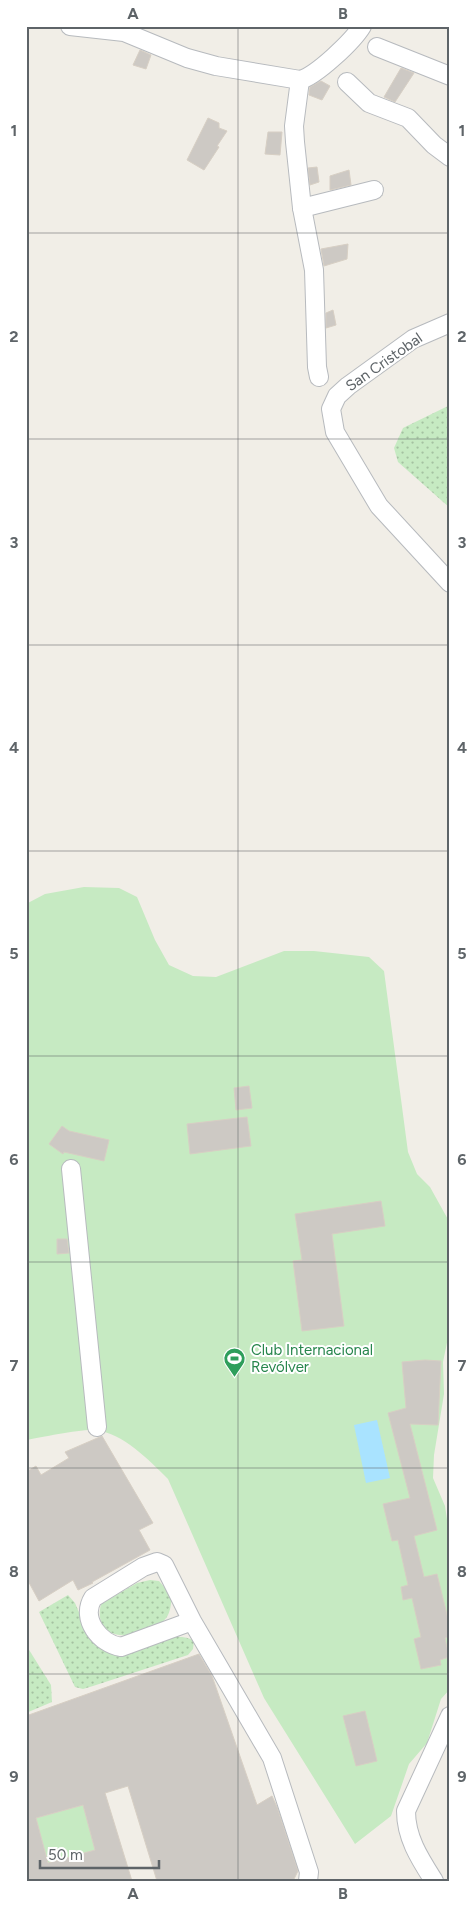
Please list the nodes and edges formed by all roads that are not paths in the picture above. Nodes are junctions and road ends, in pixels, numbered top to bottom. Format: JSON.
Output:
{"nodes":[{"id":1,"x":70,"y":26,"type":"edge"},
{"id":2,"x":362,"y":26,"type":"edge"},
{"id":3,"x":377,"y":47,"type":"dead end"},
{"id":4,"x":450,"y":76,"type":"edge"},
{"id":5,"x":300,"y":80,"type":"junction"},
{"id":6,"x":347,"y":82,"type":"dead end"},
{"id":7,"x":450,"y":157,"type":"edge"},
{"id":8,"x":374,"y":190,"type":"dead end"},
{"id":9,"x":302,"y":208,"type":"junction"},
{"id":10,"x":450,"y":323,"type":"edge"},
{"id":11,"x":319,"y":377,"type":"dead end"},
{"id":12,"x":450,"y":583,"type":"edge"},
{"id":13,"x":70,"y":1169,"type":"dead end"},
{"id":14,"x":97,"y":1426,"type":"dead end"},
{"id":15,"x":192,"y":1621,"type":"junction"},
{"id":16,"x":450,"y":1716,"type":"edge"},
{"id":17,"x":308,"y":1881,"type":"edge"},
{"id":18,"x":434,"y":1881,"type":"edge"}],
"edges":[{"from":1,"to":5,"type":"street"},
{"from":2,"to":5,"type":"street"},
{"from":3,"to":4,"type":"street"},
{"from":5,"to":9,"type":"street"},
{"from":6,"to":7,"type":"street"},
{"from":8,"to":9,"type":"street"},
{"from":9,"to":11,"type":"street"},
{"from":10,"to":12,"type":"street","name":"San Cristobal"},
{"from":13,"to":14,"type":"street"},
{"from":15,"to":15,"type":"street"},
{"from":15,"to":17,"type":"street"},
{"from":16,"to":18,"type":"street"}]}
